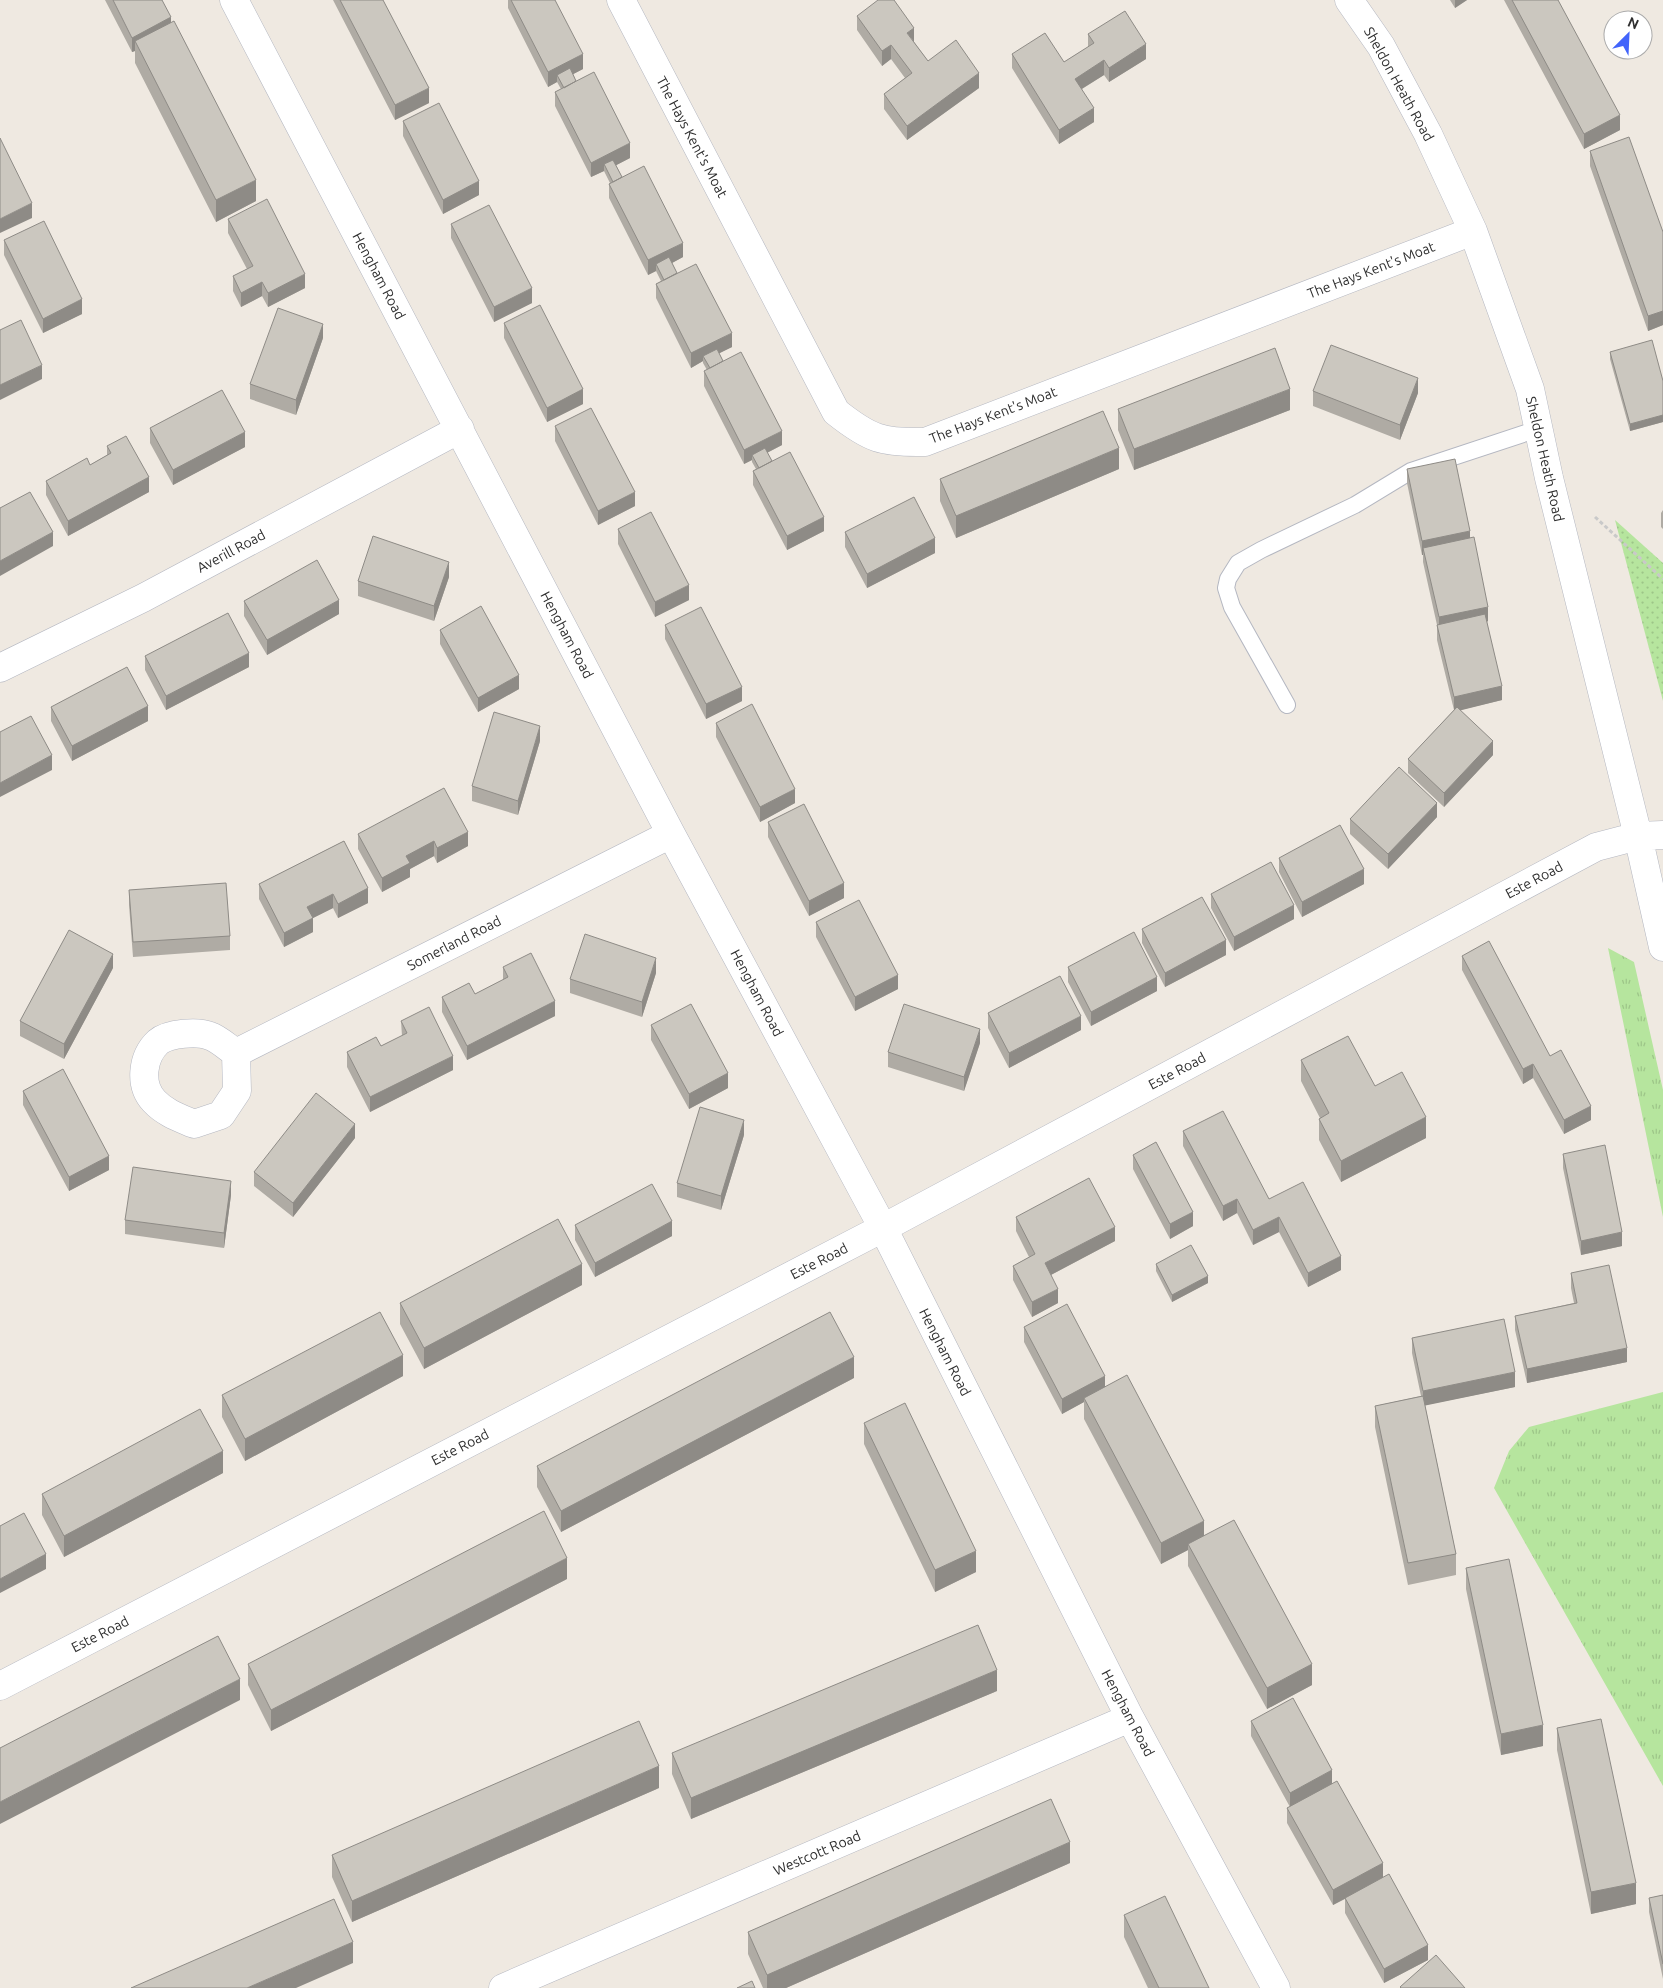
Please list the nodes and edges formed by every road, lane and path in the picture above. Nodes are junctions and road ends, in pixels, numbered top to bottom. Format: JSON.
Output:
{"nodes":[{"id":1,"x":234,"y":0,"type":"edge"},
{"id":2,"x":620,"y":0,"type":"edge"},
{"id":3,"x":1349,"y":0,"type":"edge"},
{"id":4,"x":1473,"y":230,"type":"junction"},
{"id":5,"x":460,"y":429,"type":"junction"},
{"id":6,"x":1538,"y":430,"type":"junction"},
{"id":7,"x":1548,"y":478,"type":"junction"},
{"id":8,"x":1663,"y":579,"type":"edge"},
{"id":9,"x":0,"y":668,"type":"edge"},
{"id":10,"x":1287,"y":705,"type":"dead end"},
{"id":11,"x":671,"y":834,"type":"junction"},
{"id":12,"x":1650,"y":836,"type":"edge"},
{"id":13,"x":1663,"y":947,"type":"edge"},
{"id":14,"x":236,"y":1053,"type":"dead end"},
{"id":15,"x":882,"y":1228,"type":"junction"},
{"id":16,"x":0,"y":1686,"type":"edge"},
{"id":17,"x":1130,"y":1718,"type":"junction"},
{"id":18,"x":503,"y":1988,"type":"edge"},
{"id":19,"x":1276,"y":1988,"type":"edge"}],
"edges":[{"from":1,"to":5,"type":"street","name":"Hengham Road"},
{"from":2,"to":4,"type":"street","name":"The Hays Kent's Moat"},
{"from":3,"to":4,"type":"street","name":"Sheldon Heath Road"},
{"from":4,"to":6,"type":"street","name":"Sheldon Heath Road"},
{"from":5,"to":9,"type":"street","name":"Averill Road"},
{"from":5,"to":11,"type":"street","name":"Hengham Road"},
{"from":6,"to":7,"type":"street","name":"Sheldon Heath Road"},
{"from":6,"to":10,"type":"lane"},
{"from":7,"to":8,"type":"path"},
{"from":7,"to":12,"type":"street","name":"Sheldon Heath Road"},
{"from":11,"to":14,"type":"street","name":"Somerland Road"},
{"from":11,"to":15,"type":"street","name":"Hengham Road"},
{"from":12,"to":13,"type":"street","name":"Sheldon Heath Road"},
{"from":12,"to":15,"type":"street","name":"Este Road"},
{"from":15,"to":16,"type":"street","name":"Este Road"},
{"from":15,"to":17,"type":"street","name":"Hengham Road"},
{"from":17,"to":18,"type":"street","name":"Westcott Road"},
{"from":17,"to":19,"type":"street","name":"Hengham Road"}]}
